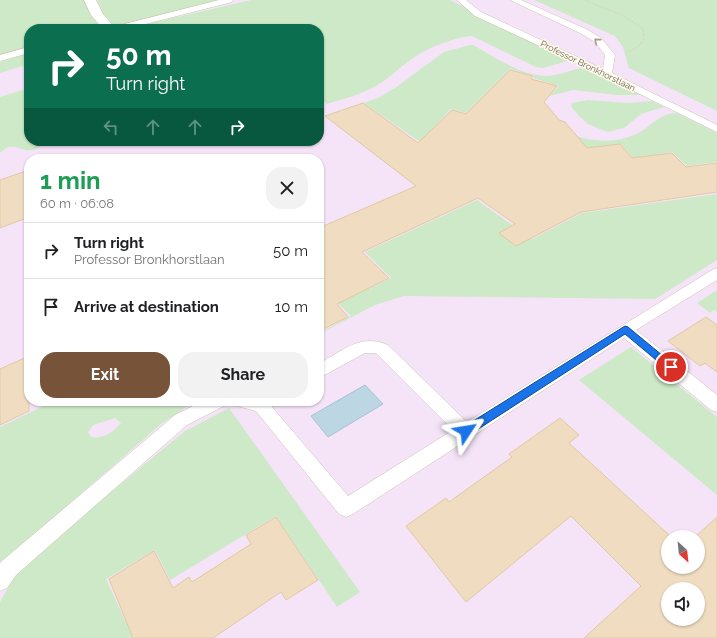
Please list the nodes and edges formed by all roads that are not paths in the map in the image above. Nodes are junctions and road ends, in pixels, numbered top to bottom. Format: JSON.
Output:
{"nodes":[{"id":1,"x":90,"y":0,"type":"edge"},
{"id":2,"x":229,"y":0,"type":"edge"},
{"id":3,"x":461,"y":0,"type":"edge"},
{"id":4,"x":514,"y":0,"type":"edge"},
{"id":5,"x":105,"y":24,"type":"edge"},
{"id":6,"x":135,"y":24,"type":"edge"},
{"id":7,"x":24,"y":51,"type":"edge"},
{"id":8,"x":0,"y":58,"type":"edge"},
{"id":9,"x":608,"y":75,"type":"junction"},
{"id":10,"x":717,"y":129,"type":"edge"},
{"id":11,"x":717,"y":273,"type":"edge"},
{"id":12,"x":625,"y":330,"type":"junction"},
{"id":13,"x":324,"y":369,"type":"edge"},
{"id":14,"x":717,"y":405,"type":"edge"},
{"id":15,"x":208,"y":406,"type":"edge"},
{"id":16,"x":266,"y":406,"type":"edge"},
{"id":17,"x":466,"y":431,"type":"junction"},
{"id":18,"x":0,"y":581,"type":"edge"}],
"edges":[{"from":1,"to":5,"type":"street"},
{"from":2,"to":6,"type":"lane"},
{"from":3,"to":9,"type":"lane","name":"Professor Bronkhorstlaan"},
{"from":9,"to":4,"type":"lane","one_way":true},
{"from":7,"to":8,"type":"lane"},
{"from":9,"to":10,"type":"lane","name":"Professor Bronkhorstlaan"},
{"from":11,"to":12,"type":"lane"},
{"from":12,"to":14,"type":"lane"},
{"from":12,"to":17,"type":"lane"},
{"from":13,"to":17,"type":"lane"},
{"from":15,"to":18,"type":"lane"},
{"from":16,"to":17,"type":"lane"}]}
